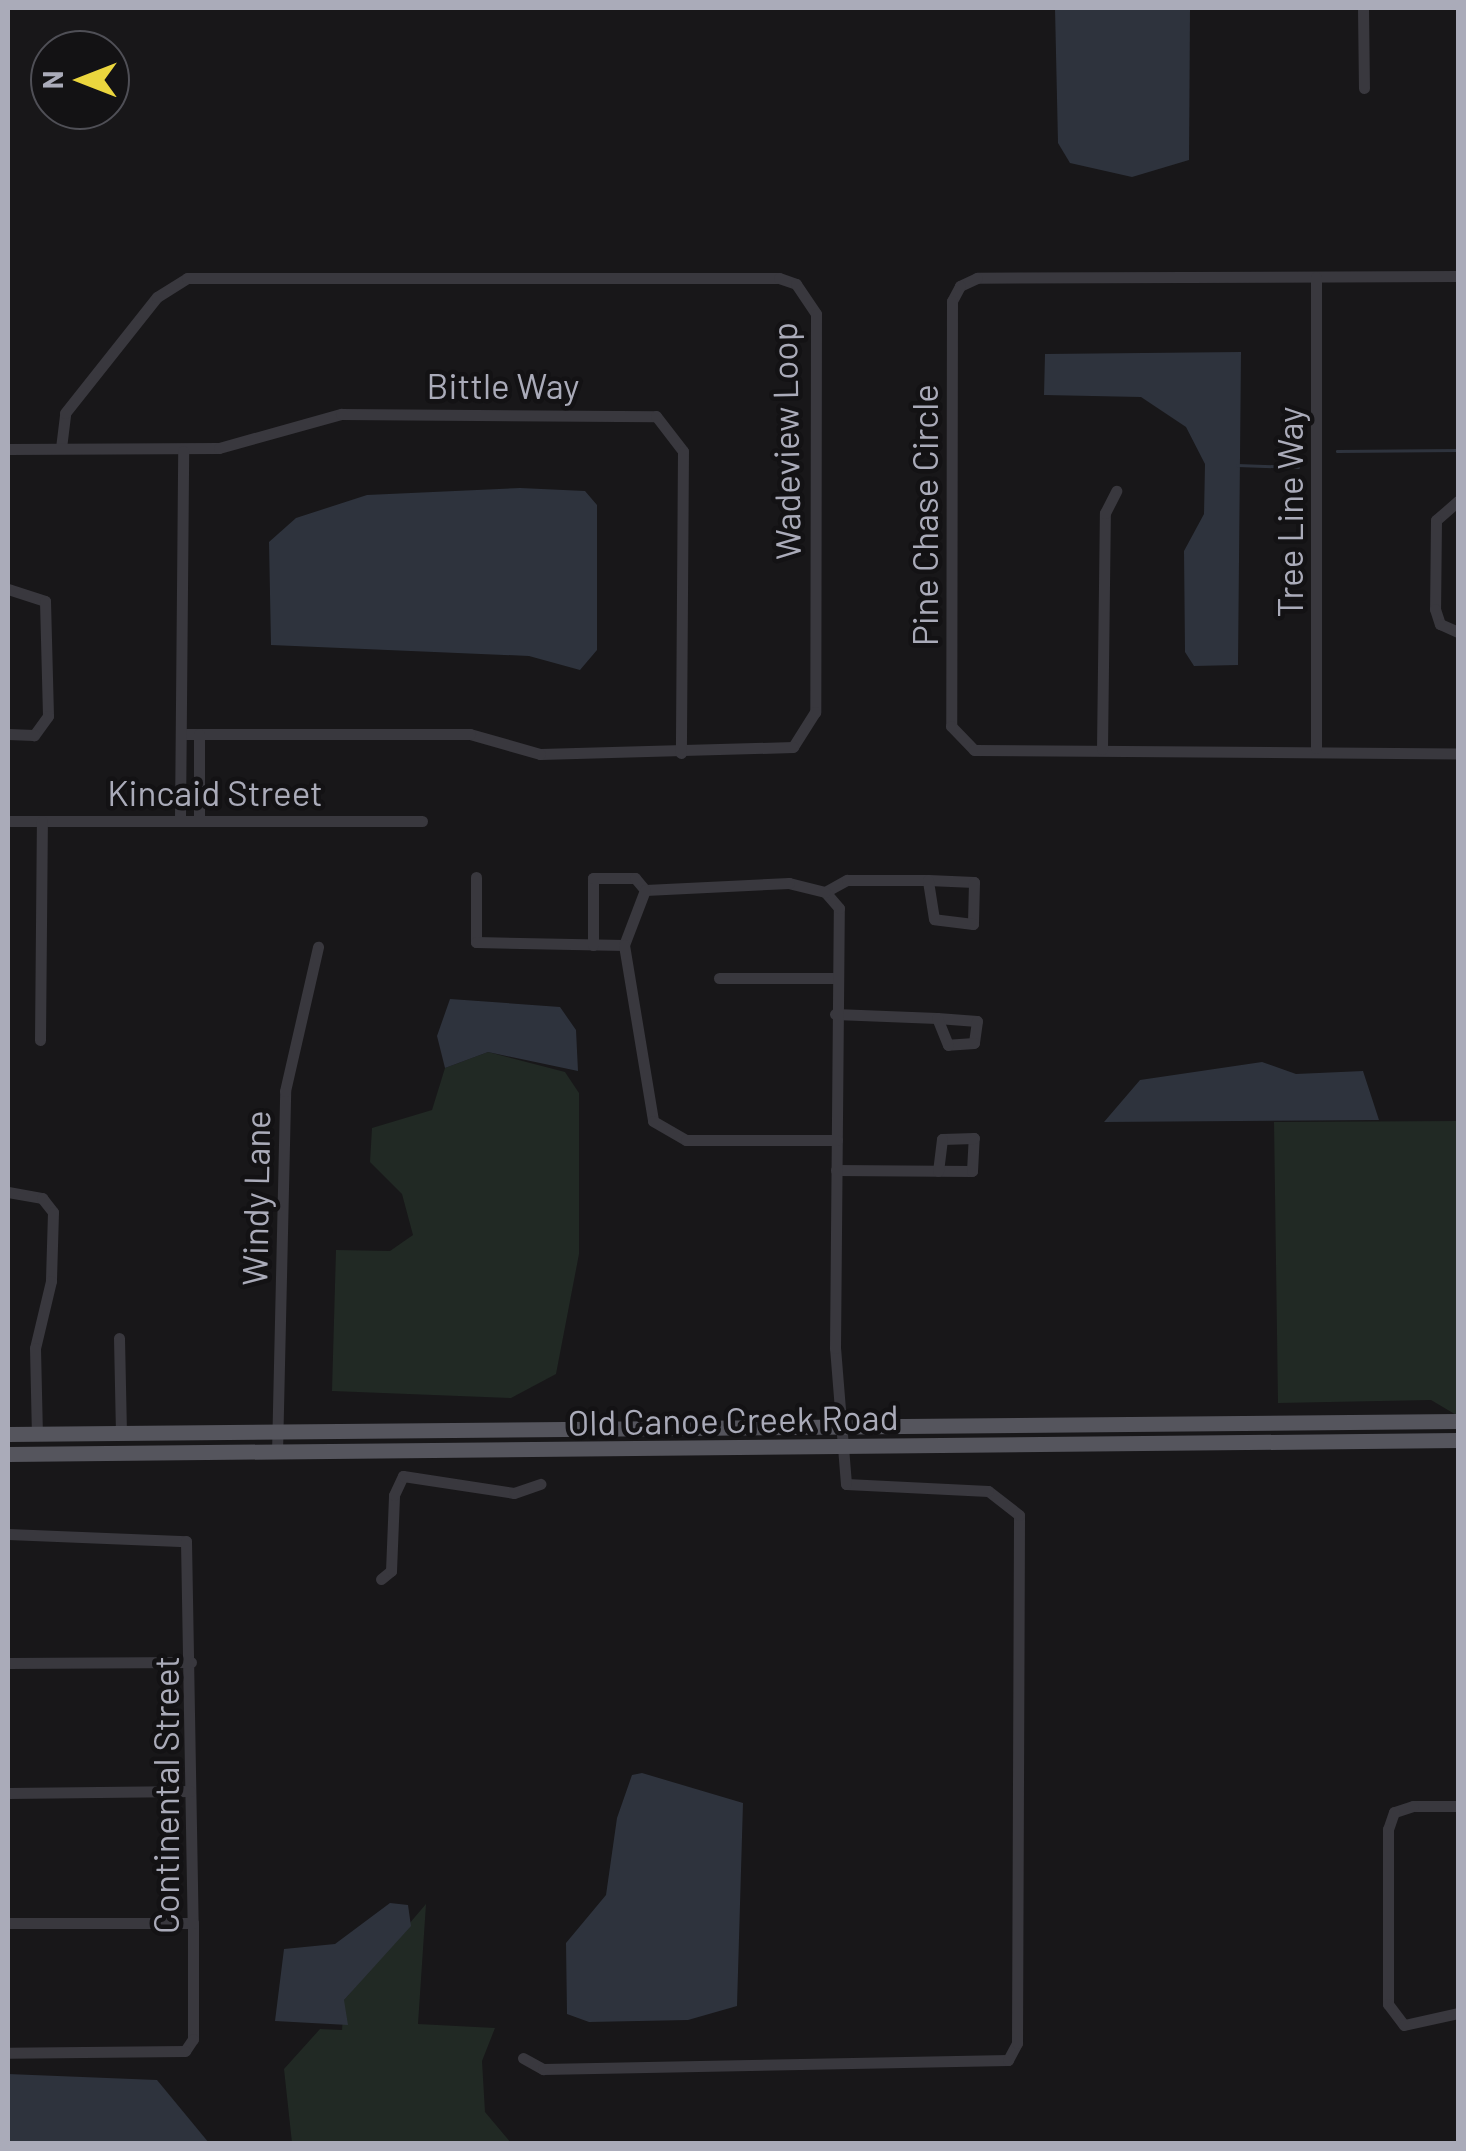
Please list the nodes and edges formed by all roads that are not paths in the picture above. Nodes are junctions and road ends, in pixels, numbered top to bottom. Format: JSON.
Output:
{"nodes":[{"id":1,"x":1363,"y":8,"type":"edge"},
{"id":2,"x":1364,"y":88,"type":"dead end"},
{"id":3,"x":1458,"y":276,"type":"edge"},
{"id":4,"x":1316,"y":277,"type":"junction"},
{"id":5,"x":61,"y":448,"type":"junction"},
{"id":6,"x":8,"y":449,"type":"edge"},
{"id":7,"x":183,"y":451,"type":"junction"},
{"id":8,"x":1116,"y":490,"type":"dead end"},
{"id":9,"x":1458,"y":502,"type":"edge"},
{"id":10,"x":8,"y":589,"type":"edge"},
{"id":11,"x":1458,"y":632,"type":"edge"},
{"id":12,"x":8,"y":734,"type":"edge"},
{"id":13,"x":181,"y":734,"type":"junction"},
{"id":14,"x":199,"y":734,"type":"junction"},
{"id":15,"x":1316,"y":748,"type":"junction"},
{"id":16,"x":1102,"y":749,"type":"junction"},
{"id":17,"x":1458,"y":753,"type":"edge"},
{"id":18,"x":681,"y":754,"type":"junction"},
{"id":19,"x":180,"y":818,"type":"junction"},
{"id":20,"x":199,"y":818,"type":"junction"},
{"id":21,"x":8,"y":821,"type":"edge"},
{"id":22,"x":42,"y":821,"type":"junction"},
{"id":23,"x":422,"y":821,"type":"dead end"},
{"id":24,"x":476,"y":877,"type":"dead end"},
{"id":25,"x":928,"y":880,"type":"junction"},
{"id":26,"x":645,"y":890,"type":"junction"},
{"id":27,"x":825,"y":892,"type":"junction"},
{"id":28,"x":593,"y":945,"type":"junction"},
{"id":29,"x":624,"y":945,"type":"junction"},
{"id":30,"x":318,"y":947,"type":"dead end"},
{"id":31,"x":719,"y":978,"type":"dead end"},
{"id":32,"x":838,"y":978,"type":"junction"},
{"id":33,"x":835,"y":1014,"type":"junction"},
{"id":34,"x":937,"y":1018,"type":"junction"},
{"id":35,"x":40,"y":1040,"type":"dead end"},
{"id":36,"x":836,"y":1140,"type":"junction"},
{"id":37,"x":836,"y":1170,"type":"junction"},
{"id":38,"x":938,"y":1171,"type":"dead end"},
{"id":39,"x":8,"y":1192,"type":"edge"},
{"id":40,"x":119,"y":1338,"type":"dead end"},
{"id":41,"x":1458,"y":1421,"type":"edge"},
{"id":42,"x":1051,"y":1424,"type":"junction"},
{"id":43,"x":844,"y":1426,"type":"junction"},
{"id":44,"x":278,"y":1431,"type":"junction"},
{"id":45,"x":122,"y":1433,"type":"junction"},
{"id":46,"x":8,"y":1434,"type":"edge"},
{"id":47,"x":37,"y":1434,"type":"junction"},
{"id":48,"x":1458,"y":1440,"type":"edge"},
{"id":49,"x":1051,"y":1444,"type":"junction"},
{"id":50,"x":844,"y":1446,"type":"junction"},
{"id":51,"x":277,"y":1453,"type":"junction"},
{"id":52,"x":8,"y":1454,"type":"edge"},
{"id":53,"x":540,"y":1484,"type":"dead end"},
{"id":54,"x":8,"y":1534,"type":"edge"},
{"id":55,"x":380,"y":1580,"type":"dead end"},
{"id":56,"x":191,"y":1662,"type":"junction"},
{"id":57,"x":8,"y":1663,"type":"edge"},
{"id":58,"x":190,"y":1791,"type":"junction"},
{"id":59,"x":8,"y":1792,"type":"edge"},
{"id":60,"x":1458,"y":1806,"type":"edge"},
{"id":61,"x":8,"y":1923,"type":"edge"},
{"id":62,"x":193,"y":1923,"type":"junction"},
{"id":63,"x":1458,"y":2013,"type":"edge"},
{"id":64,"x":8,"y":2053,"type":"edge"},
{"id":65,"x":523,"y":2058,"type":"dead end"}],
"edges":[{"from":1,"to":2,"type":"street"},
{"from":3,"to":4,"type":"street","name":"Pine Chase Circle"},
{"from":4,"to":15,"type":"street","name":"Tree Line Way"},
{"from":4,"to":16,"type":"street","name":"Pine Chase Circle"},
{"from":5,"to":6,"type":"street","name":"Bittle Way"},
{"from":5,"to":7,"type":"street","name":"Bittle Way"},
{"from":5,"to":18,"type":"street","name":"Wadeview Loop"},
{"from":7,"to":13,"type":"street"},
{"from":7,"to":18,"type":"street","name":"Bittle Way"},
{"from":8,"to":16,"type":"street"},
{"from":9,"to":11,"type":"street"},
{"from":10,"to":12,"type":"street"},
{"from":13,"to":14,"type":"street","name":"Wadeview Loop"},
{"from":13,"to":19,"type":"street"},
{"from":14,"to":18,"type":"street","name":"Wadeview Loop"},
{"from":14,"to":20,"type":"street"},
{"from":15,"to":16,"type":"street","name":"Pine Chase Circle"},
{"from":15,"to":17,"type":"street","name":"Pine Chase Circle"},
{"from":19,"to":20,"type":"street","name":"Kincaid Street"},
{"from":19,"to":22,"type":"street","name":"Kincaid Street"},
{"from":20,"to":23,"type":"street","name":"Kincaid Street"},
{"from":21,"to":22,"type":"street","name":"Kincaid Street"},
{"from":22,"to":35,"type":"street"},
{"from":24,"to":28,"type":"street"},
{"from":25,"to":25,"type":"street"},
{"from":25,"to":27,"type":"street"},
{"from":26,"to":27,"type":"street"},
{"from":26,"to":28,"type":"street"},
{"from":26,"to":29,"type":"street"},
{"from":27,"to":32,"type":"street"},
{"from":28,"to":29,"type":"street"},
{"from":29,"to":36,"type":"street"},
{"from":30,"to":44,"type":"street","name":"Windy Lane"},
{"from":31,"to":32,"type":"street"},
{"from":32,"to":33,"type":"street"},
{"from":33,"to":34,"type":"street"},
{"from":33,"to":36,"type":"street"},
{"from":34,"to":34,"type":"street"},
{"from":36,"to":37,"type":"street"},
{"from":37,"to":38,"type":"street"},
{"from":37,"to":43,"type":"street"},
{"from":39,"to":47,"type":"street"},
{"from":40,"to":45,"type":"street"},
{"from":41,"to":42,"type":"main road","name":"Old Canoe Creek Road"},
{"from":42,"to":43,"type":"main road","name":"Old Canoe Creek Road"},
{"from":42,"to":49,"type":"main road"},
{"from":43,"to":44,"type":"main road","name":"Old Canoe Creek Road"},
{"from":43,"to":50,"type":"street"},
{"from":44,"to":45,"type":"main road","name":"Old Canoe Creek Road"},
{"from":44,"to":51,"type":"street","name":"Windy Lane"},
{"from":45,"to":47,"type":"main road","name":"Old Canoe Creek Road"},
{"from":46,"to":47,"type":"main road","name":"Old Canoe Creek Road"},
{"from":48,"to":49,"type":"main road","name":"Old Canoe Creek Road"},
{"from":49,"to":50,"type":"main road","name":"Old Canoe Creek Road"},
{"from":50,"to":51,"type":"main road","name":"Old Canoe Creek Road"},
{"from":50,"to":65,"type":"street"},
{"from":51,"to":52,"type":"main road","name":"Old Canoe Creek Road"},
{"from":53,"to":55,"type":"street"},
{"from":54,"to":56,"type":"street","name":"Continental Street"},
{"from":56,"to":57,"type":"street"},
{"from":56,"to":58,"type":"street","name":"Continental Street"},
{"from":58,"to":59,"type":"street"},
{"from":58,"to":62,"type":"street","name":"Continental Street"},
{"from":60,"to":63,"type":"street"},
{"from":61,"to":62,"type":"street"},
{"from":62,"to":64,"type":"street","name":"Continental Street"}]}
